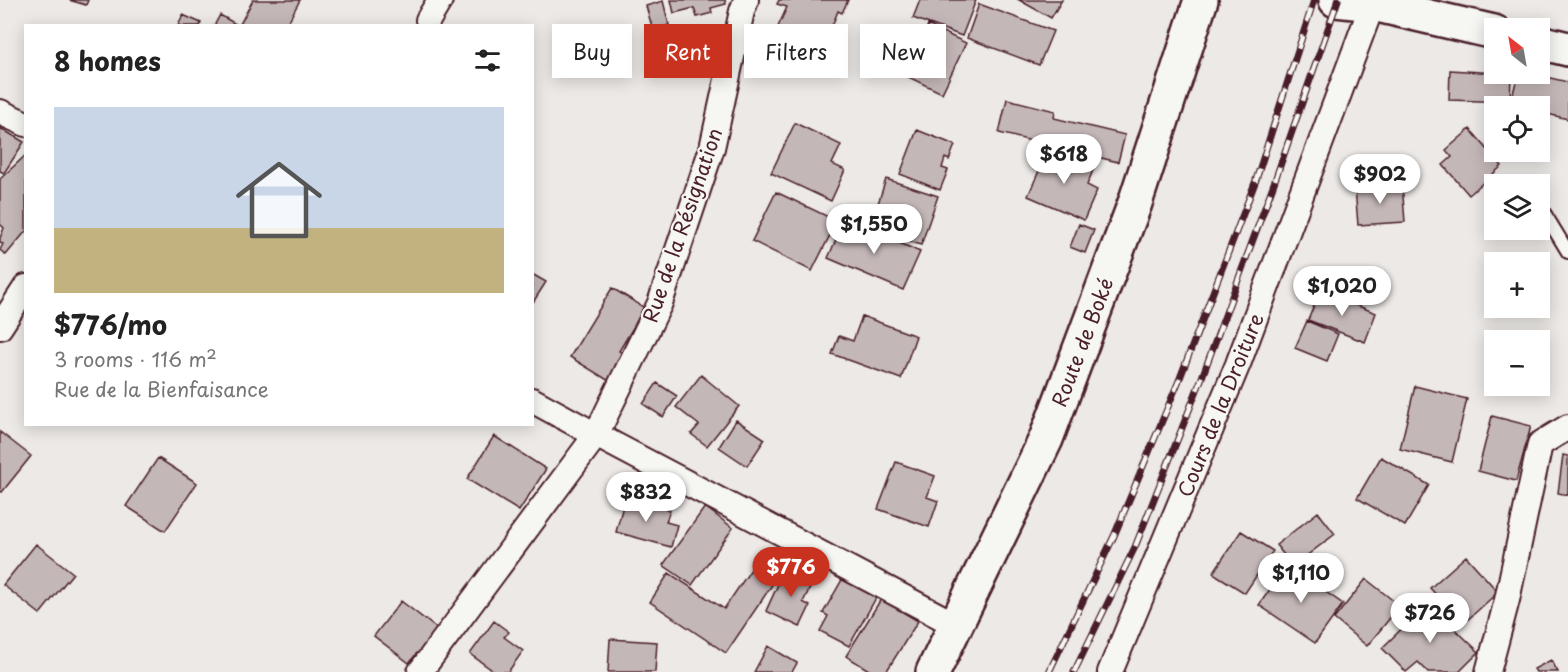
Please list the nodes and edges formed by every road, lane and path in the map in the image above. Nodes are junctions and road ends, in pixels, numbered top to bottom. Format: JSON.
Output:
{"nodes":[{"id":1,"x":746,"y":0,"type":"edge"},
{"id":2,"x":1201,"y":0,"type":"edge"},
{"id":3,"x":1336,"y":0,"type":"edge"},
{"id":4,"x":1374,"y":2,"type":"edge"},
{"id":5,"x":1484,"y":30,"type":"edge"},
{"id":6,"x":1550,"y":45,"type":"edge"},
{"id":7,"x":1568,"y":49,"type":"edge"},
{"id":8,"x":0,"y":112,"type":"edge"},
{"id":9,"x":24,"y":123,"type":"edge"},
{"id":10,"x":1550,"y":222,"type":"edge"},
{"id":11,"x":1568,"y":252,"type":"edge"},
{"id":12,"x":24,"y":290,"type":"edge"},
{"id":13,"x":0,"y":327,"type":"edge"},
{"id":14,"x":534,"y":401,"type":"edge"},
{"id":15,"x":1568,"y":427,"type":"edge"},
{"id":16,"x":596,"y":435,"type":"junction"},
{"id":17,"x":956,"y":625,"type":"junction"},
{"id":18,"x":420,"y":672,"type":"edge"},
{"id":19,"x":933,"y":672,"type":"edge"},
{"id":20,"x":1110,"y":672,"type":"edge"},
{"id":21,"x":1488,"y":672,"type":"edge"}],
"edges":[{"from":1,"to":16,"type":"street","name":"Rue de la Résignation"},
{"from":2,"to":17,"type":"main road","name":"Route de Boké"},
{"from":3,"to":4,"type":"main road"},
{"from":4,"to":5,"type":"main road"},
{"from":4,"to":20,"type":"street","name":"Cours de la Droiture"},
{"from":6,"to":7,"type":"main road"},
{"from":8,"to":9,"type":"street"},
{"from":10,"to":11,"type":"lane"},
{"from":12,"to":13,"type":"street"},
{"from":14,"to":16,"type":"street"},
{"from":15,"to":21,"type":"street"},
{"from":16,"to":17,"type":"street"},
{"from":16,"to":18,"type":"street","name":"Rue de la Résignation"},
{"from":17,"to":19,"type":"main road","name":"Route de Boké"}]}
